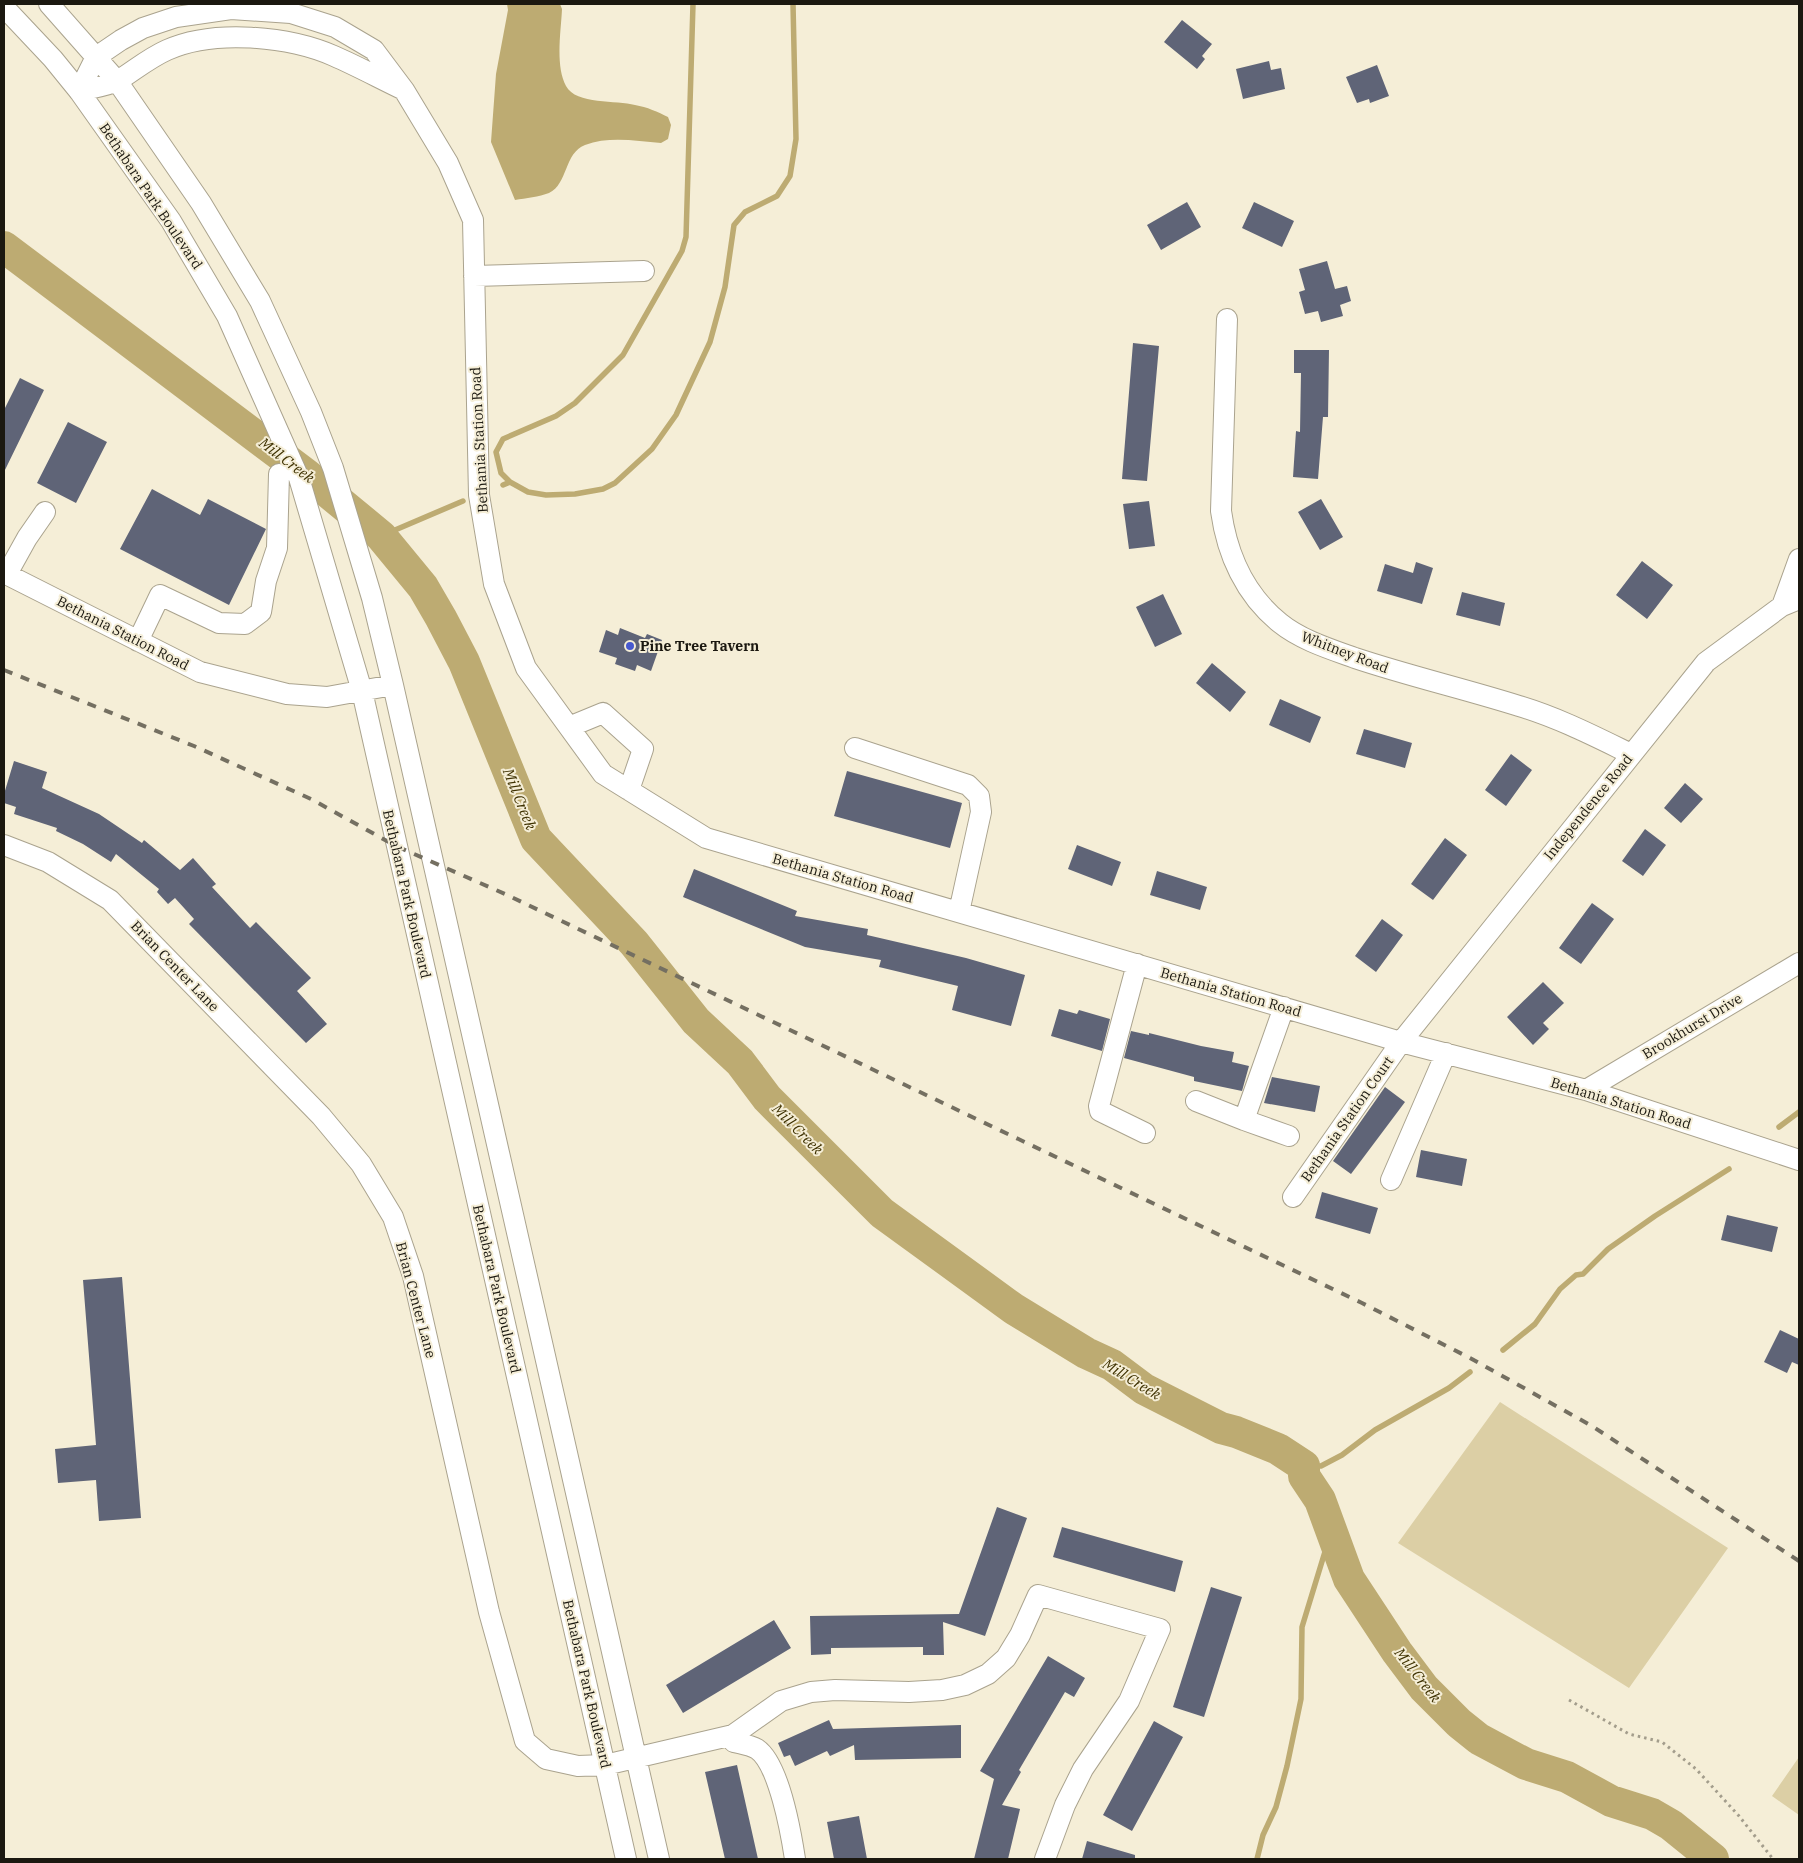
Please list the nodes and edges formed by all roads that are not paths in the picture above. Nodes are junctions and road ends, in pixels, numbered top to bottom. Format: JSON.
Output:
{"nodes":[{"id":1,"x":49,"y":4,"type":"edge"},
{"id":2,"x":4,"y":7,"type":"edge"},
{"id":3,"x":96,"y":57,"type":"junction"},
{"id":4,"x":117,"y":81,"type":"junction"},
{"id":5,"x":404,"y":90,"type":"junction"},
{"id":6,"x":78,"y":91,"type":"junction"},
{"id":7,"x":644,"y":271,"type":"dead end"},
{"id":8,"x":474,"y":276,"type":"junction"},
{"id":9,"x":1227,"y":319,"type":"dead end"},
{"id":10,"x":279,"y":474,"type":"dead end"},
{"id":11,"x":46,"y":512,"type":"dead end"},
{"id":12,"x":1799,"y":559,"type":"edge"},
{"id":13,"x":5,"y":573,"type":"edge"},
{"id":14,"x":1791,"y":602,"type":"edge"},
{"id":15,"x":138,"y":641,"type":"junction"},
{"id":16,"x":393,"y":685,"type":"junction"},
{"id":17,"x":362,"y":691,"type":"junction"},
{"id":18,"x":569,"y":727,"type":"junction"},
{"id":19,"x":855,"y":748,"type":"dead end"},
{"id":20,"x":1631,"y":754,"type":"junction"},
{"id":21,"x":629,"y":790,"type":"junction"},
{"id":22,"x":4,"y":845,"type":"edge"},
{"id":23,"x":959,"y":912,"type":"junction"},
{"id":24,"x":1799,"y":963,"type":"edge"},
{"id":25,"x":1137,"y":964,"type":"junction"},
{"id":26,"x":1284,"y":1007,"type":"junction"},
{"id":27,"x":1401,"y":1042,"type":"junction"},
{"id":28,"x":1446,"y":1053,"type":"junction"},
{"id":29,"x":1586,"y":1090,"type":"junction"},
{"id":30,"x":1196,"y":1101,"type":"dead end"},
{"id":31,"x":1244,"y":1120,"type":"junction"},
{"id":32,"x":1145,"y":1133,"type":"dead end"},
{"id":33,"x":1289,"y":1136,"type":"dead end"},
{"id":34,"x":1799,"y":1160,"type":"edge"},
{"id":35,"x":1391,"y":1180,"type":"dead end"},
{"id":36,"x":1293,"y":1197,"type":"dead end"},
{"id":37,"x":733,"y":1735,"type":"junction"},
{"id":38,"x":636,"y":1759,"type":"junction"},
{"id":39,"x":605,"y":1765,"type":"junction"},
{"id":40,"x":626,"y":1859,"type":"edge"},
{"id":41,"x":659,"y":1859,"type":"edge"},
{"id":42,"x":795,"y":1859,"type":"edge"},
{"id":43,"x":1045,"y":1859,"type":"edge"}],
"edges":[{"from":1,"to":3,"type":"street"},
{"from":2,"to":6,"type":"street","name":"Bethabara Park Boulevard"},
{"from":3,"to":4,"type":"street"},
{"from":3,"to":5,"type":"street","name":"Bethania Station Road"},
{"from":3,"to":6,"type":"street"},
{"from":4,"to":5,"type":"street"},
{"from":4,"to":6,"type":"street"},
{"from":4,"to":16,"type":"street"},
{"from":5,"to":8,"type":"street","name":"Bethania Station Road"},
{"from":6,"to":17,"type":"street","name":"Bethabara Park Boulevard"},
{"from":7,"to":8,"type":"street"},
{"from":8,"to":18,"type":"street","name":"Bethania Station Road"},
{"from":9,"to":20,"type":"street","name":"Whitney Road"},
{"from":10,"to":15,"type":"street"},
{"from":11,"to":13,"type":"street"},
{"from":12,"to":14,"type":"street"},
{"from":13,"to":15,"type":"street","name":"Bethania Station Road"},
{"from":14,"to":20,"type":"street","name":"Independence Road"},
{"from":15,"to":17,"type":"street","name":"Bethania Station Road"},
{"from":16,"to":17,"type":"street","name":"Bethania Station Road"},
{"from":16,"to":38,"type":"street"},
{"from":17,"to":39,"type":"street","name":"Bethabara Park Boulevard"},
{"from":18,"to":21,"type":"street","name":"Bethania Station Road"},
{"from":18,"to":21,"type":"street"},
{"from":19,"to":23,"type":"street"},
{"from":20,"to":27,"type":"street","name":"Independence Road"},
{"from":21,"to":23,"type":"street","name":"Bethania Station Road"},
{"from":22,"to":39,"type":"street","name":"Brian Center Lane"},
{"from":23,"to":25,"type":"street","name":"Bethania Station Road"},
{"from":24,"to":29,"type":"street","name":"Brookhurst Drive"},
{"from":25,"to":26,"type":"street","name":"Bethania Station Road"},
{"from":25,"to":32,"type":"street"},
{"from":26,"to":27,"type":"street","name":"Bethania Station Road"},
{"from":26,"to":31,"type":"street"},
{"from":27,"to":28,"type":"street","name":"Bethania Station Road"},
{"from":27,"to":36,"type":"street","name":"Bethania Station Court"},
{"from":28,"to":29,"type":"street","name":"Bethania Station Road"},
{"from":28,"to":35,"type":"street"},
{"from":29,"to":34,"type":"street","name":"Bethania Station Road"},
{"from":30,"to":31,"type":"street"},
{"from":31,"to":33,"type":"street"},
{"from":37,"to":38,"type":"street","name":"Brian Center Lane"},
{"from":37,"to":42,"type":"street"},
{"from":37,"to":43,"type":"street"},
{"from":38,"to":39,"type":"street","name":"Brian Center Lane"},
{"from":38,"to":41,"type":"street"},
{"from":39,"to":40,"type":"street","name":"Bethabara Park Boulevard"}]}
